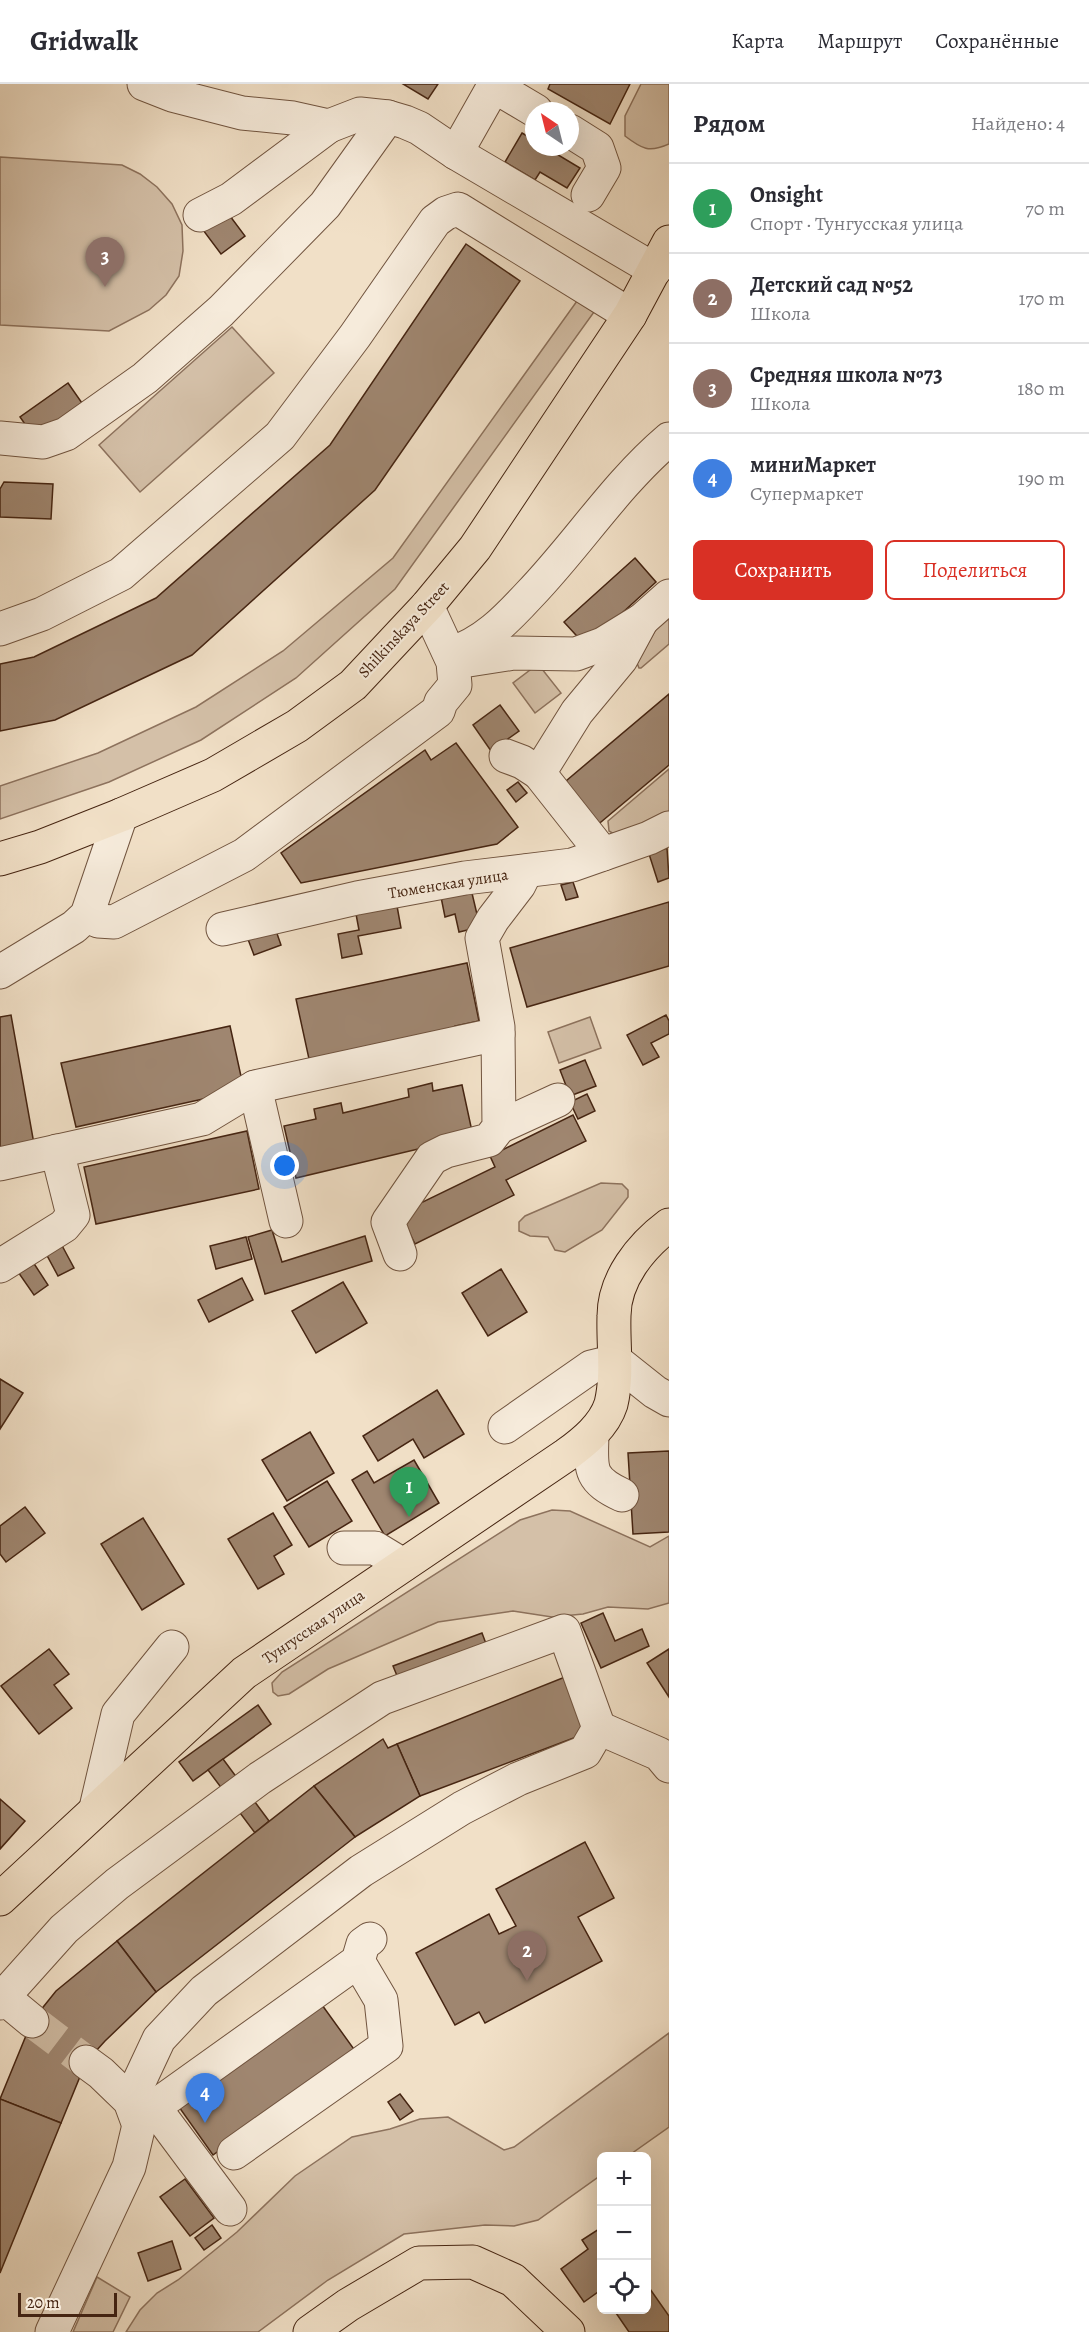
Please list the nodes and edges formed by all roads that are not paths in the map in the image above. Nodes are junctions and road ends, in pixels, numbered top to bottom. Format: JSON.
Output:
{"nodes":[{"id":1,"x":144,"y":84,"type":"edge"},
{"id":2,"x":495,"y":85,"type":"edge"},
{"id":3,"x":525,"y":104,"type":"edge"},
{"id":4,"x":388,"y":117,"type":"junction"},
{"id":5,"x":329,"y":126,"type":"junction"},
{"id":6,"x":579,"y":137,"type":"edge"},
{"id":7,"x":456,"y":153,"type":"junction"},
{"id":8,"x":588,"y":195,"type":"dead end"},
{"id":9,"x":200,"y":215,"type":"dead end"},
{"id":10,"x":664,"y":264,"type":"edge"},
{"id":11,"x":630,"y":315,"type":"junction"},
{"id":12,"x":0,"y":438,"type":"edge"},
{"id":13,"x":669,"y":439,"type":"edge"},
{"id":14,"x":669,"y":596,"type":"edge"},
{"id":15,"x":428,"y":606,"type":"junction"},
{"id":16,"x":642,"y":620,"type":"junction"},
{"id":17,"x":0,"y":629,"type":"edge"},
{"id":18,"x":452,"y":658,"type":"junction"},
{"id":19,"x":506,"y":756,"type":"dead end"},
{"id":20,"x":539,"y":773,"type":"junction"},
{"id":21,"x":121,"y":815,"type":"junction"},
{"id":22,"x":669,"y":828,"type":"edge"},
{"id":23,"x":603,"y":854,"type":"junction"},
{"id":24,"x":0,"y":859,"type":"edge"},
{"id":25,"x":526,"y":871,"type":"junction"},
{"id":26,"x":87,"y":915,"type":"junction"},
{"id":27,"x":223,"y":929,"type":"dead end"},
{"id":28,"x":0,"y":972,"type":"edge"},
{"id":29,"x":498,"y":1034,"type":"junction"},
{"id":30,"x":255,"y":1087,"type":"junction"},
{"id":31,"x":558,"y":1100,"type":"dead end"},
{"id":32,"x":499,"y":1127,"type":"junction"},
{"id":33,"x":57,"y":1151,"type":"junction"},
{"id":34,"x":0,"y":1164,"type":"edge"},
{"id":35,"x":286,"y":1221,"type":"dead end"},
{"id":36,"x":663,"y":1233,"type":"edge"},
{"id":37,"x":400,"y":1254,"type":"dead end"},
{"id":38,"x":0,"y":1266,"type":"edge"},
{"id":39,"x":616,"y":1361,"type":"junction"},
{"id":40,"x":669,"y":1400,"type":"edge"},
{"id":41,"x":505,"y":1427,"type":"dead end"},
{"id":42,"x":592,"y":1435,"type":"junction"},
{"id":43,"x":622,"y":1495,"type":"dead end"},
{"id":44,"x":344,"y":1548,"type":"dead end"},
{"id":45,"x":403,"y":1565,"type":"junction"},
{"id":46,"x":171,"y":1647,"type":"dead end"},
{"id":47,"x":599,"y":1728,"type":"junction"},
{"id":48,"x":666,"y":1756,"type":"edge"},
{"id":49,"x":96,"y":1808,"type":"junction"},
{"id":50,"x":0,"y":1899,"type":"edge"},
{"id":51,"x":2,"y":2000,"type":"edge"},
{"id":52,"x":32,"y":2021,"type":"tunnel mouth"},
{"id":53,"x":86,"y":2062,"type":"tunnel mouth"},
{"id":54,"x":141,"y":2111,"type":"junction"},
{"id":55,"x":234,"y":2153,"type":"dead end"},
{"id":56,"x":230,"y":2209,"type":"dead end"},
{"id":57,"x":52,"y":2332,"type":"edge"},
{"id":58,"x":310,"y":2332,"type":"edge"},
{"id":59,"x":568,"y":2332,"type":"edge"}],
"edges":[{"from":1,"to":5,"type":"lane"},
{"from":2,"to":3,"type":"lane"},
{"from":2,"to":7,"type":"lane"},
{"from":4,"to":5,"type":"lane"},
{"from":4,"to":7,"type":"lane"},
{"from":4,"to":12,"type":"lane"},
{"from":5,"to":9,"type":"lane"},
{"from":6,"to":8,"type":"lane"},
{"from":7,"to":10,"type":"lane"},
{"from":10,"to":11,"type":"main road","name":"Shilkinskaya Street"},
{"from":11,"to":15,"type":"main road","name":"Shilkinskaya Street"},
{"from":11,"to":17,"type":"lane"},
{"from":13,"to":18,"type":"lane"},
{"from":14,"to":16,"type":"lane"},
{"from":15,"to":18,"type":"lane"},
{"from":15,"to":21,"type":"main road","name":"Shilkinskaya Street"},
{"from":16,"to":18,"type":"lane"},
{"from":16,"to":20,"type":"lane"},
{"from":18,"to":26,"type":"lane"},
{"from":19,"to":20,"type":"lane"},
{"from":20,"to":23,"type":"lane"},
{"from":21,"to":24,"type":"main road","name":"Shilkinskaya Street"},
{"from":21,"to":26,"type":"lane"},
{"from":22,"to":23,"type":"lane","name":"Тюменская улица"},
{"from":23,"to":25,"type":"lane","name":"Тюменская улица"},
{"from":25,"to":27,"type":"lane","name":"Тюменская улица"},
{"from":25,"to":29,"type":"lane"},
{"from":26,"to":28,"type":"lane"},
{"from":29,"to":30,"type":"lane"},
{"from":29,"to":32,"type":"lane"},
{"from":30,"to":33,"type":"lane"},
{"from":30,"to":35,"type":"lane"},
{"from":31,"to":32,"type":"lane"},
{"from":32,"to":37,"type":"lane"},
{"from":33,"to":34,"type":"lane"},
{"from":33,"to":38,"type":"lane"},
{"from":36,"to":39,"type":"main road","name":"Тунгусская улица"},
{"from":39,"to":40,"type":"lane"},
{"from":39,"to":41,"type":"lane"},
{"from":39,"to":42,"type":"main road","name":"Тунгусская улица"},
{"from":42,"to":43,"type":"lane"},
{"from":42,"to":45,"type":"main road","name":"Тунгусская улица"},
{"from":44,"to":45,"type":"lane"},
{"from":45,"to":49,"type":"main road","name":"Тунгусская улица"},
{"from":46,"to":49,"type":"lane"},
{"from":47,"to":48,"type":"lane"},
{"from":47,"to":51,"type":"lane"},
{"from":47,"to":54,"type":"lane"},
{"from":49,"to":50,"type":"main road","name":"Тунгусская улица"},
{"from":51,"to":52,"type":"lane"},
{"from":53,"to":54,"type":"lane"},
{"from":54,"to":55,"type":"lane"},
{"from":54,"to":56,"type":"lane"},
{"from":54,"to":57,"type":"lane"},
{"from":58,"to":59,"type":"main road"}]}
